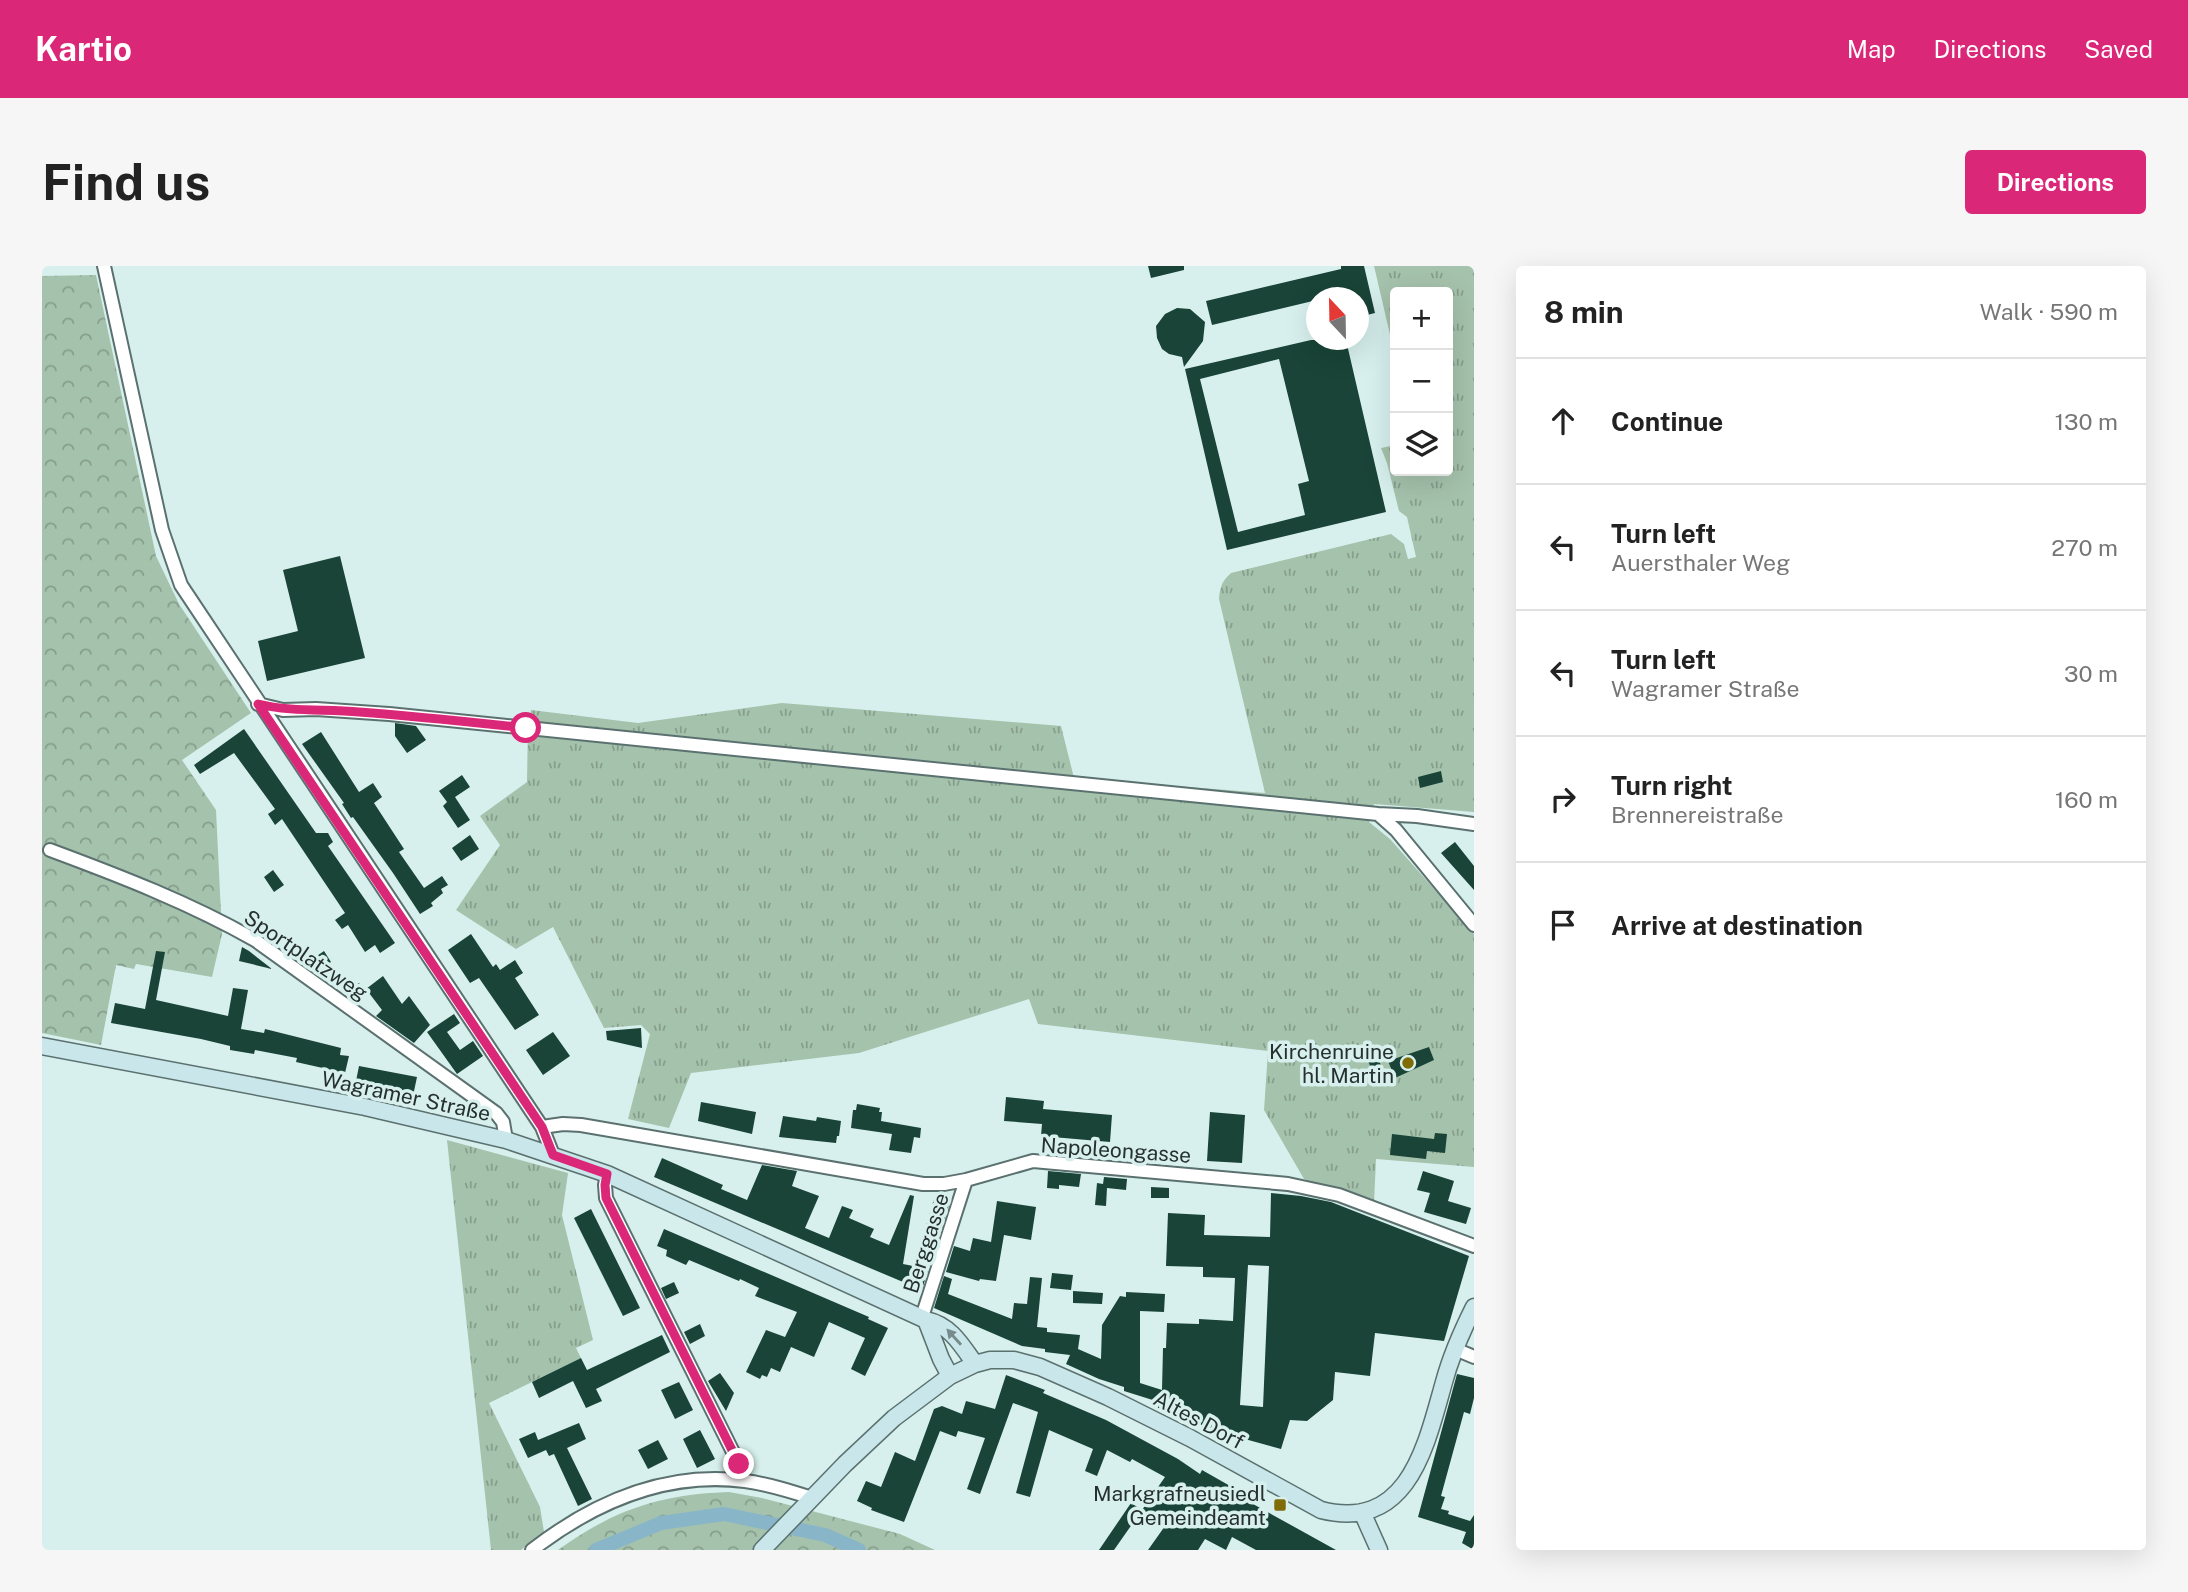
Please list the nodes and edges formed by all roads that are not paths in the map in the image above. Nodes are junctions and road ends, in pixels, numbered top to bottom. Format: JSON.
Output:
{"nodes":[{"id":1,"x":104,"y":266,"type":"edge"},
{"id":2,"x":258,"y":704,"type":"junction"},
{"id":3,"x":1378,"y":814,"type":"junction"},
{"id":4,"x":1474,"y":824,"type":"edge"},
{"id":5,"x":50,"y":850,"type":"dead end"},
{"id":6,"x":1474,"y":925,"type":"edge"},
{"id":7,"x":42,"y":1046,"type":"edge"},
{"id":8,"x":542,"y":1127,"type":"junction"},
{"id":9,"x":506,"y":1140,"type":"junction"},
{"id":10,"x":553,"y":1155,"type":"junction"},
{"id":11,"x":607,"y":1174,"type":"junction"},
{"id":12,"x":966,"y":1180,"type":"junction"},
{"id":13,"x":1474,"y":1246,"type":"edge"},
{"id":14,"x":1474,"y":1307,"type":"edge"},
{"id":15,"x":924,"y":1318,"type":"junction"},
{"id":16,"x":1455,"y":1349,"type":"junction"},
{"id":17,"x":1474,"y":1357,"type":"edge"},
{"id":18,"x":975,"y":1364,"type":"junction"},
{"id":19,"x":950,"y":1376,"type":"junction"},
{"id":20,"x":744,"y":1481,"type":"junction"},
{"id":21,"x":812,"y":1497,"type":"junction"},
{"id":22,"x":1362,"y":1512,"type":"junction"},
{"id":23,"x":765,"y":1546,"type":"edge"},
{"id":24,"x":532,"y":1550,"type":"edge"},
{"id":25,"x":1379,"y":1550,"type":"edge"}],
"edges":[{"from":1,"to":2,"type":"street"},
{"from":2,"to":3,"type":"street"},
{"from":2,"to":8,"type":"street"},
{"from":3,"to":4,"type":"street"},
{"from":3,"to":6,"type":"street"},
{"from":5,"to":9,"type":"street","name":"Sportplatzweg"},
{"from":7,"to":9,"type":"main road","name":"Wagramer Straße"},
{"from":8,"to":10,"type":"street"},
{"from":8,"to":12,"type":"street","name":"Napoleongasse"},
{"from":9,"to":10,"type":"main road","name":"Wagramer Straße"},
{"from":10,"to":11,"type":"main road","name":"Wagramer Straße"},
{"from":11,"to":15,"type":"main road","name":"Wagramer Straße"},
{"from":11,"to":20,"type":"street"},
{"from":12,"to":13,"type":"street","name":"Napoleongasse"},
{"from":12,"to":15,"type":"street","name":"Berggasse"},
{"from":14,"to":16,"type":"main road"},
{"from":18,"to":15,"type":"main road","name":"Wagramer Straße","one_way":true},
{"from":15,"to":19,"type":"main road"},
{"from":16,"to":17,"type":"street"},
{"from":16,"to":22,"type":"main road"},
{"from":18,"to":19,"type":"main road","name":"Altes Dorf"},
{"from":18,"to":22,"type":"main road","name":"Altes Dorf"},
{"from":19,"to":21,"type":"main road","name":"Altes Dorf"},
{"from":20,"to":21,"type":"street"},
{"from":20,"to":24,"type":"street"},
{"from":21,"to":23,"type":"main road","name":"Altes Dorf"},
{"from":22,"to":25,"type":"main road"}]}
